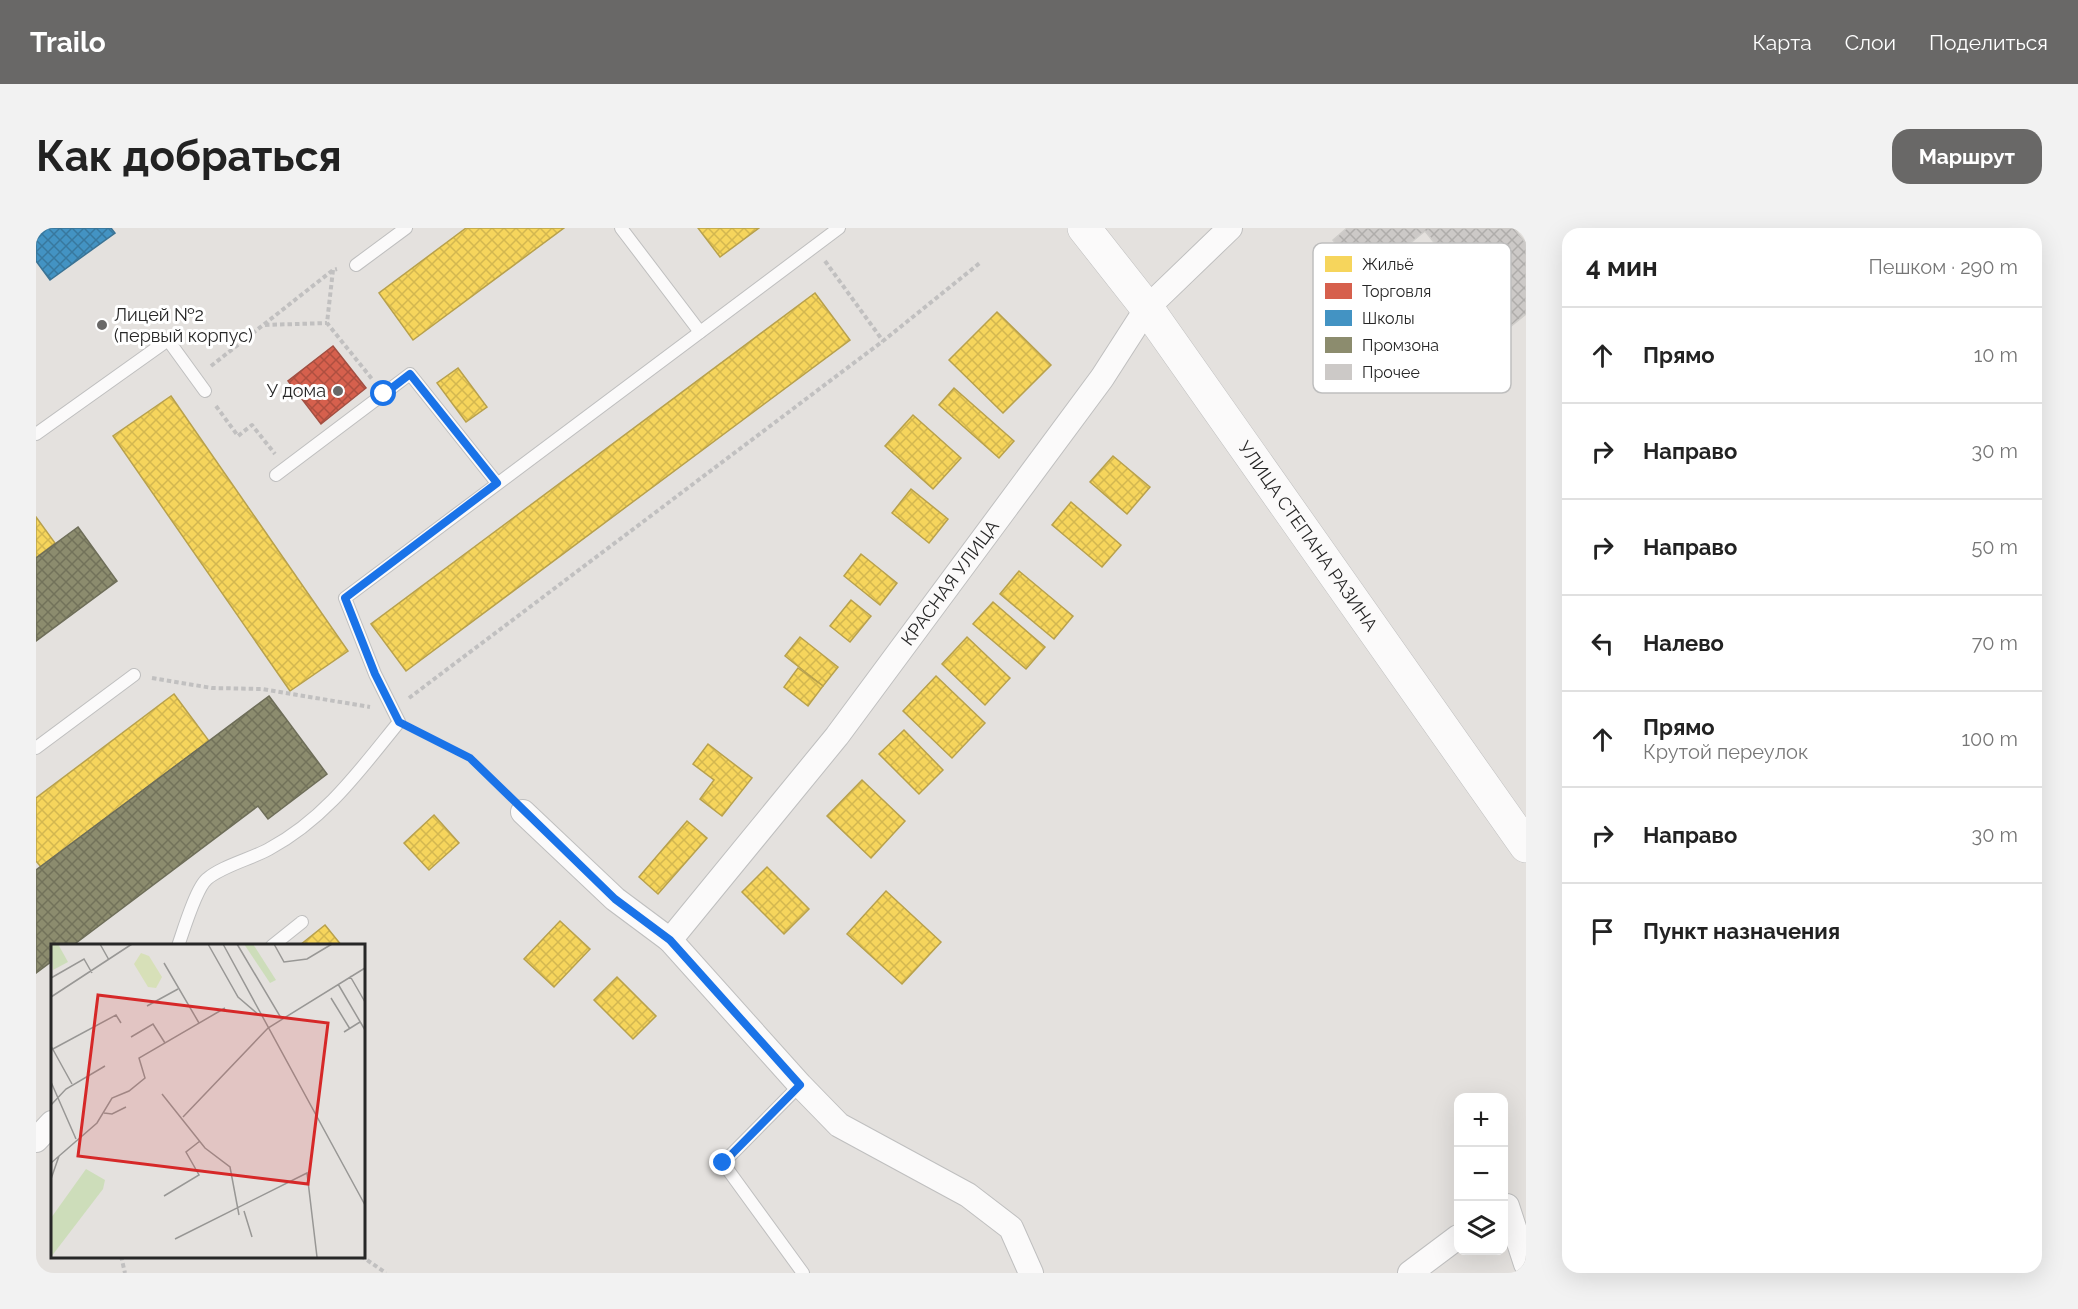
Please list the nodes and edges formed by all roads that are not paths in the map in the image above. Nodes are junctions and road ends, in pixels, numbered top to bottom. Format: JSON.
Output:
{"nodes":[{"id":1,"x":406,"y":228,"type":"edge"},
{"id":2,"x":621,"y":228,"type":"edge"},
{"id":3,"x":839,"y":228,"type":"edge"},
{"id":4,"x":1083,"y":229,"type":"edge"},
{"id":5,"x":1221,"y":231,"type":"edge"},
{"id":6,"x":356,"y":265,"type":"road end"},
{"id":7,"x":1147,"y":308,"type":"junction"},
{"id":8,"x":700,"y":332,"type":"junction"},
{"id":9,"x":205,"y":391,"type":"road end"},
{"id":10,"x":36,"y":434,"type":"edge"},
{"id":11,"x":281,"y":471,"type":"road end"},
{"id":12,"x":497,"y":483,"type":"junction"},
{"id":13,"x":134,"y":675,"type":"road end"},
{"id":14,"x":36,"y":748,"type":"edge"},
{"id":15,"x":523,"y":812,"type":"road end"},
{"id":16,"x":1526,"y":846,"type":"edge"},
{"id":17,"x":302,"y":922,"type":"dead end"},
{"id":18,"x":670,"y":940,"type":"junction"},
{"id":19,"x":179,"y":944,"type":"edge"},
{"id":20,"x":274,"y":944,"type":"edge"},
{"id":21,"x":800,"y":1085,"type":"junction"},
{"id":22,"x":51,"y":1125,"type":"edge"},
{"id":23,"x":36,"y":1140,"type":"edge"},
{"id":24,"x":1508,"y":1212,"type":"edge"},
{"id":25,"x":1454,"y":1240,"type":"edge"},
{"id":26,"x":1526,"y":1264,"type":"edge"},
{"id":27,"x":803,"y":1273,"type":"edge"},
{"id":28,"x":1031,"y":1273,"type":"edge"},
{"id":29,"x":1410,"y":1273,"type":"edge"}],
"edges":[{"from":1,"to":6,"type":"lane"},
{"from":2,"to":8,"type":"lane"},
{"from":3,"to":8,"type":"lane"},
{"from":4,"to":7,"type":"main road","name":"УЛИЦА СТЕПАНА РАЗИНА"},
{"from":5,"to":7,"type":"street","name":"КРАСНАЯ УЛИЦА"},
{"from":7,"to":16,"type":"main road","name":"УЛИЦА СТЕПАНА РАЗИНА"},
{"from":7,"to":18,"type":"street","name":"КРАСНАЯ УЛИЦА"},
{"from":8,"to":12,"type":"lane"},
{"from":9,"to":10,"type":"lane"},
{"from":11,"to":12,"type":"lane"},
{"from":12,"to":19,"type":"lane"},
{"from":13,"to":14,"type":"lane"},
{"from":15,"to":18,"type":"street"},
{"from":17,"to":20,"type":"lane"},
{"from":18,"to":21,"type":"street"},
{"from":21,"to":27,"type":"lane"},
{"from":21,"to":28,"type":"street"},
{"from":22,"to":23,"type":"street"},
{"from":24,"to":26,"type":"street"},
{"from":25,"to":29,"type":"street"}]}
